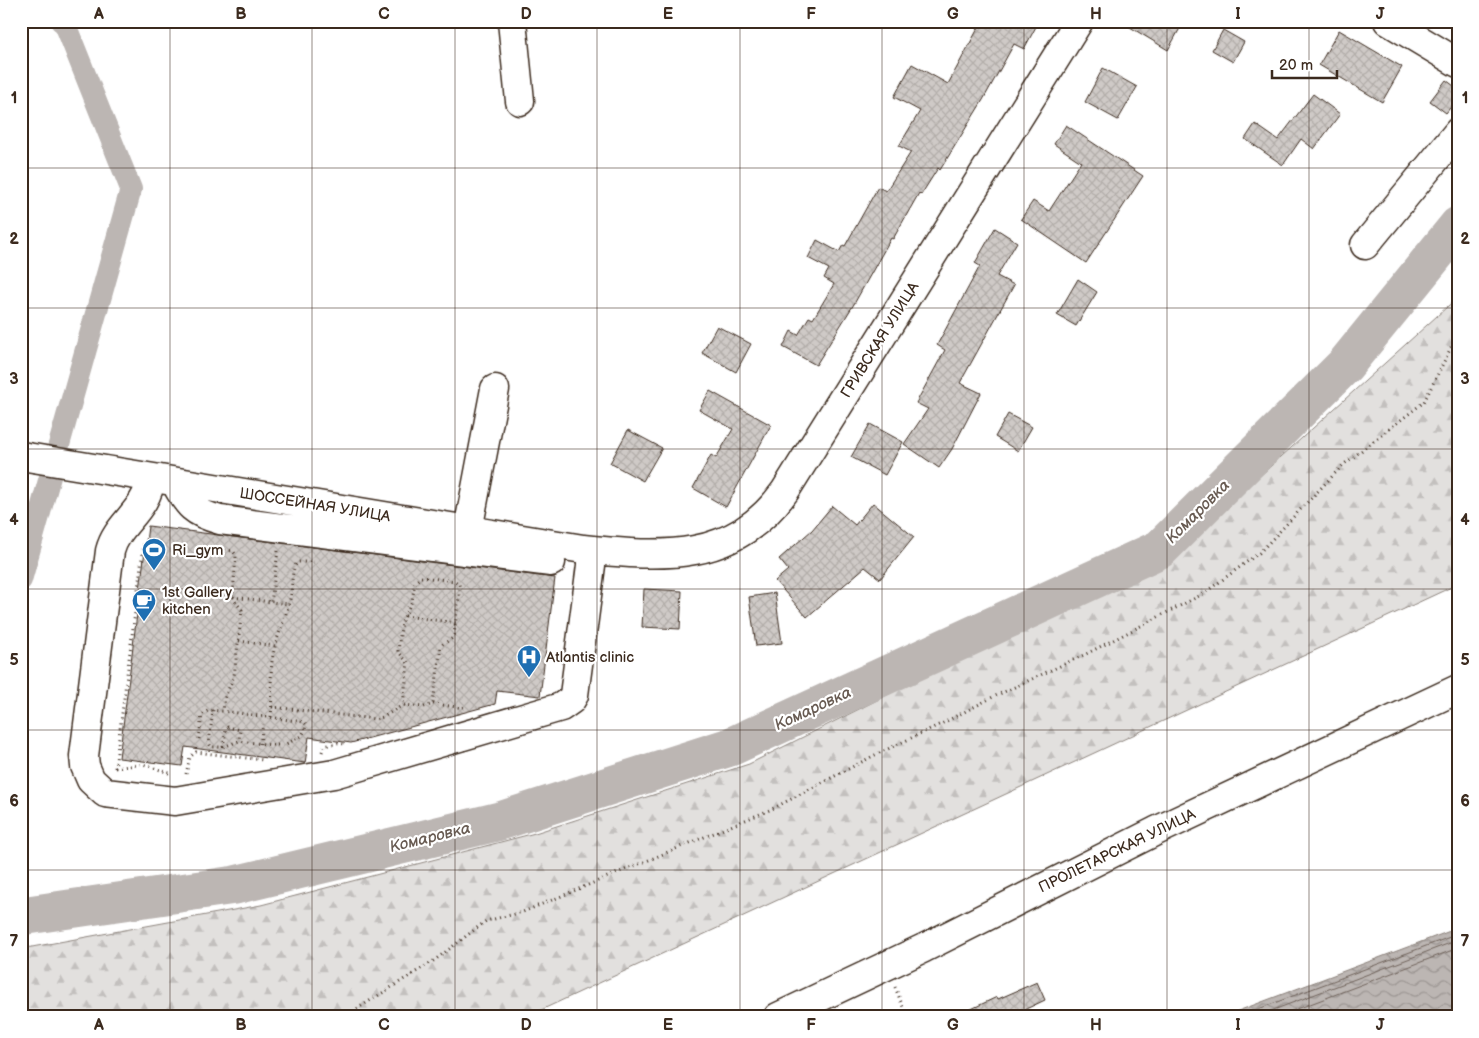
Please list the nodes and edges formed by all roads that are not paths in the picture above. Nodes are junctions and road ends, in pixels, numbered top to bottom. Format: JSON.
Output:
{"nodes":[{"id":1,"x":512,"y":21,"type":"edge"},
{"id":2,"x":1079,"y":21,"type":"edge"},
{"id":3,"x":1388,"y":21,"type":"edge"},
{"id":4,"x":1458,"y":63,"type":"edge"},
{"id":5,"x":520,"y":100,"type":"dead end"},
{"id":6,"x":1458,"y":132,"type":"edge"},
{"id":7,"x":1365,"y":245,"type":"dead end"},
{"id":8,"x":495,"y":389,"type":"dead end"},
{"id":9,"x":21,"y":456,"type":"edge"},
{"id":10,"x":163,"y":480,"type":"junction"},
{"id":11,"x":468,"y":530,"type":"junction"},
{"id":12,"x":598,"y":556,"type":"junction"},
{"id":13,"x":1458,"y":689,"type":"edge"},
{"id":14,"x":778,"y":1017,"type":"edge"}],
"edges":[{"from":1,"to":5,"type":"street"},
{"from":2,"to":12,"type":"street","name":"ГРИВСКАЯ УЛИЦА"},
{"from":3,"to":4,"type":"street"},
{"from":6,"to":7,"type":"street"},
{"from":8,"to":11,"type":"street"},
{"from":9,"to":10,"type":"street","name":"ШОССЕЙНАЯ УЛИЦА"},
{"from":10,"to":11,"type":"street","name":"ШОССЕЙНАЯ УЛИЦА"},
{"from":10,"to":12,"type":"street"},
{"from":10,"to":12,"type":"street"},
{"from":11,"to":12,"type":"street","name":"ШОССЕЙНАЯ УЛИЦА"},
{"from":13,"to":14,"type":"street","name":"ПРОЛЕТАРСКАЯ УЛИЦА"}]}
